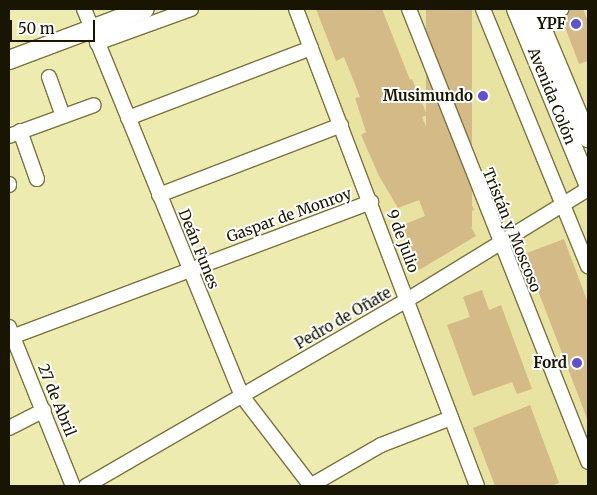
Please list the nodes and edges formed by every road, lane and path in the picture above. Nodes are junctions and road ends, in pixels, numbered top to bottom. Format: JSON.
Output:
{"nodes":[{"id":1,"x":84,"y":9,"type":"edge"},
{"id":2,"x":145,"y":9,"type":"edge"},
{"id":3,"x":190,"y":9,"type":"edge"},
{"id":4,"x":296,"y":9,"type":"edge"},
{"id":5,"x":409,"y":9,"type":"edge"},
{"id":6,"x":483,"y":9,"type":"edge"},
{"id":7,"x":516,"y":9,"type":"edge"},
{"id":8,"x":562,"y":9,"type":"edge"},
{"id":9,"x":537,"y":14,"type":"edge"},
{"id":10,"x":94,"y":36,"type":"junction"},
{"id":11,"x":311,"y":48,"type":"junction"},
{"id":12,"x":9,"y":60,"type":"edge"},
{"id":13,"x":49,"y":77,"type":"dead end"},
{"id":14,"x":94,"y":105,"type":"dead end"},
{"id":15,"x":63,"y":116,"type":"junction"},
{"id":16,"x":128,"y":118,"type":"junction"},
{"id":17,"x":341,"y":125,"type":"junction"},
{"id":18,"x":14,"y":133,"type":"edge"},
{"id":19,"x":588,"y":138,"type":"edge"},
{"id":20,"x":37,"y":179,"type":"dead end"},
{"id":21,"x":588,"y":184,"type":"edge"},
{"id":22,"x":588,"y":189,"type":"edge"},
{"id":23,"x":159,"y":195,"type":"junction"},
{"id":24,"x":371,"y":202,"type":"junction"},
{"id":25,"x":564,"y":205,"type":"junction"},
{"id":26,"x":500,"y":244,"type":"junction"},
{"id":27,"x":588,"y":266,"type":"edge"},
{"id":28,"x":189,"y":268,"type":"junction"},
{"id":29,"x":407,"y":300,"type":"junction"},
{"id":30,"x":10,"y":334,"type":"edge"},
{"id":31,"x":242,"y":396,"type":"junction"},
{"id":32,"x":44,"y":410,"type":"junction"},
{"id":33,"x":451,"y":418,"type":"junction"},
{"id":34,"x":9,"y":428,"type":"edge"},
{"id":35,"x":588,"y":462,"type":"edge"},
{"id":36,"x":73,"y":486,"type":"edge"},
{"id":37,"x":86,"y":486,"type":"edge"},
{"id":38,"x":311,"y":486,"type":"edge"},
{"id":39,"x":477,"y":486,"type":"edge"}],
"edges":[{"from":1,"to":10,"type":"street","name":"Deán Funes"},
{"from":2,"to":10,"type":"main road"},
{"from":3,"to":10,"type":"street"},
{"from":4,"to":11,"type":"street","name":"9 de Julio"},
{"from":5,"to":26,"type":"street","name":"Tristán y Moscoso"},
{"from":6,"to":25,"type":"street"},
{"from":7,"to":21,"type":"main road","name":"Avenida Colón"},
{"from":8,"to":9,"type":"street"},
{"from":9,"to":19,"type":"main road","name":"Avenida Colón"},
{"from":10,"to":12,"type":"main road"},
{"from":10,"to":16,"type":"street","name":"Deán Funes"},
{"from":11,"to":16,"type":"street"},
{"from":11,"to":17,"type":"street","name":"9 de Julio"},
{"from":13,"to":15,"type":"street"},
{"from":14,"to":15,"type":"street"},
{"from":15,"to":18,"type":"street"},
{"from":16,"to":23,"type":"street","name":"Deán Funes"},
{"from":17,"to":23,"type":"street"},
{"from":17,"to":24,"type":"street","name":"9 de Julio"},
{"from":18,"to":20,"type":"street"},
{"from":22,"to":25,"type":"street","name":"Pedro de Oñate"},
{"from":23,"to":28,"type":"street","name":"Deán Funes"},
{"from":24,"to":28,"type":"street","name":"Gaspar de Monroy"},
{"from":24,"to":29,"type":"street","name":"9 de Julio"},
{"from":25,"to":26,"type":"street","name":"Pedro de Oñate"},
{"from":25,"to":27,"type":"street"},
{"from":26,"to":29,"type":"street","name":"Pedro de Oñate"},
{"from":26,"to":35,"type":"street","name":"Tristán y Moscoso"},
{"from":28,"to":30,"type":"street","name":"Gaspar de Monroy"},
{"from":28,"to":31,"type":"street","name":"Deán Funes"},
{"from":29,"to":31,"type":"street","name":"Pedro de Oñate"},
{"from":29,"to":33,"type":"street","name":"9 de Julio"},
{"from":30,"to":32,"type":"street","name":"27 de Abril"},
{"from":31,"to":37,"type":"street","name":"Pedro de Oñate"},
{"from":31,"to":38,"type":"street","name":"Deán Funes"},
{"from":32,"to":34,"type":"street"},
{"from":32,"to":36,"type":"street","name":"27 de Abril"},
{"from":33,"to":38,"type":"street"},
{"from":33,"to":39,"type":"street","name":"9 de Julio"}]}
